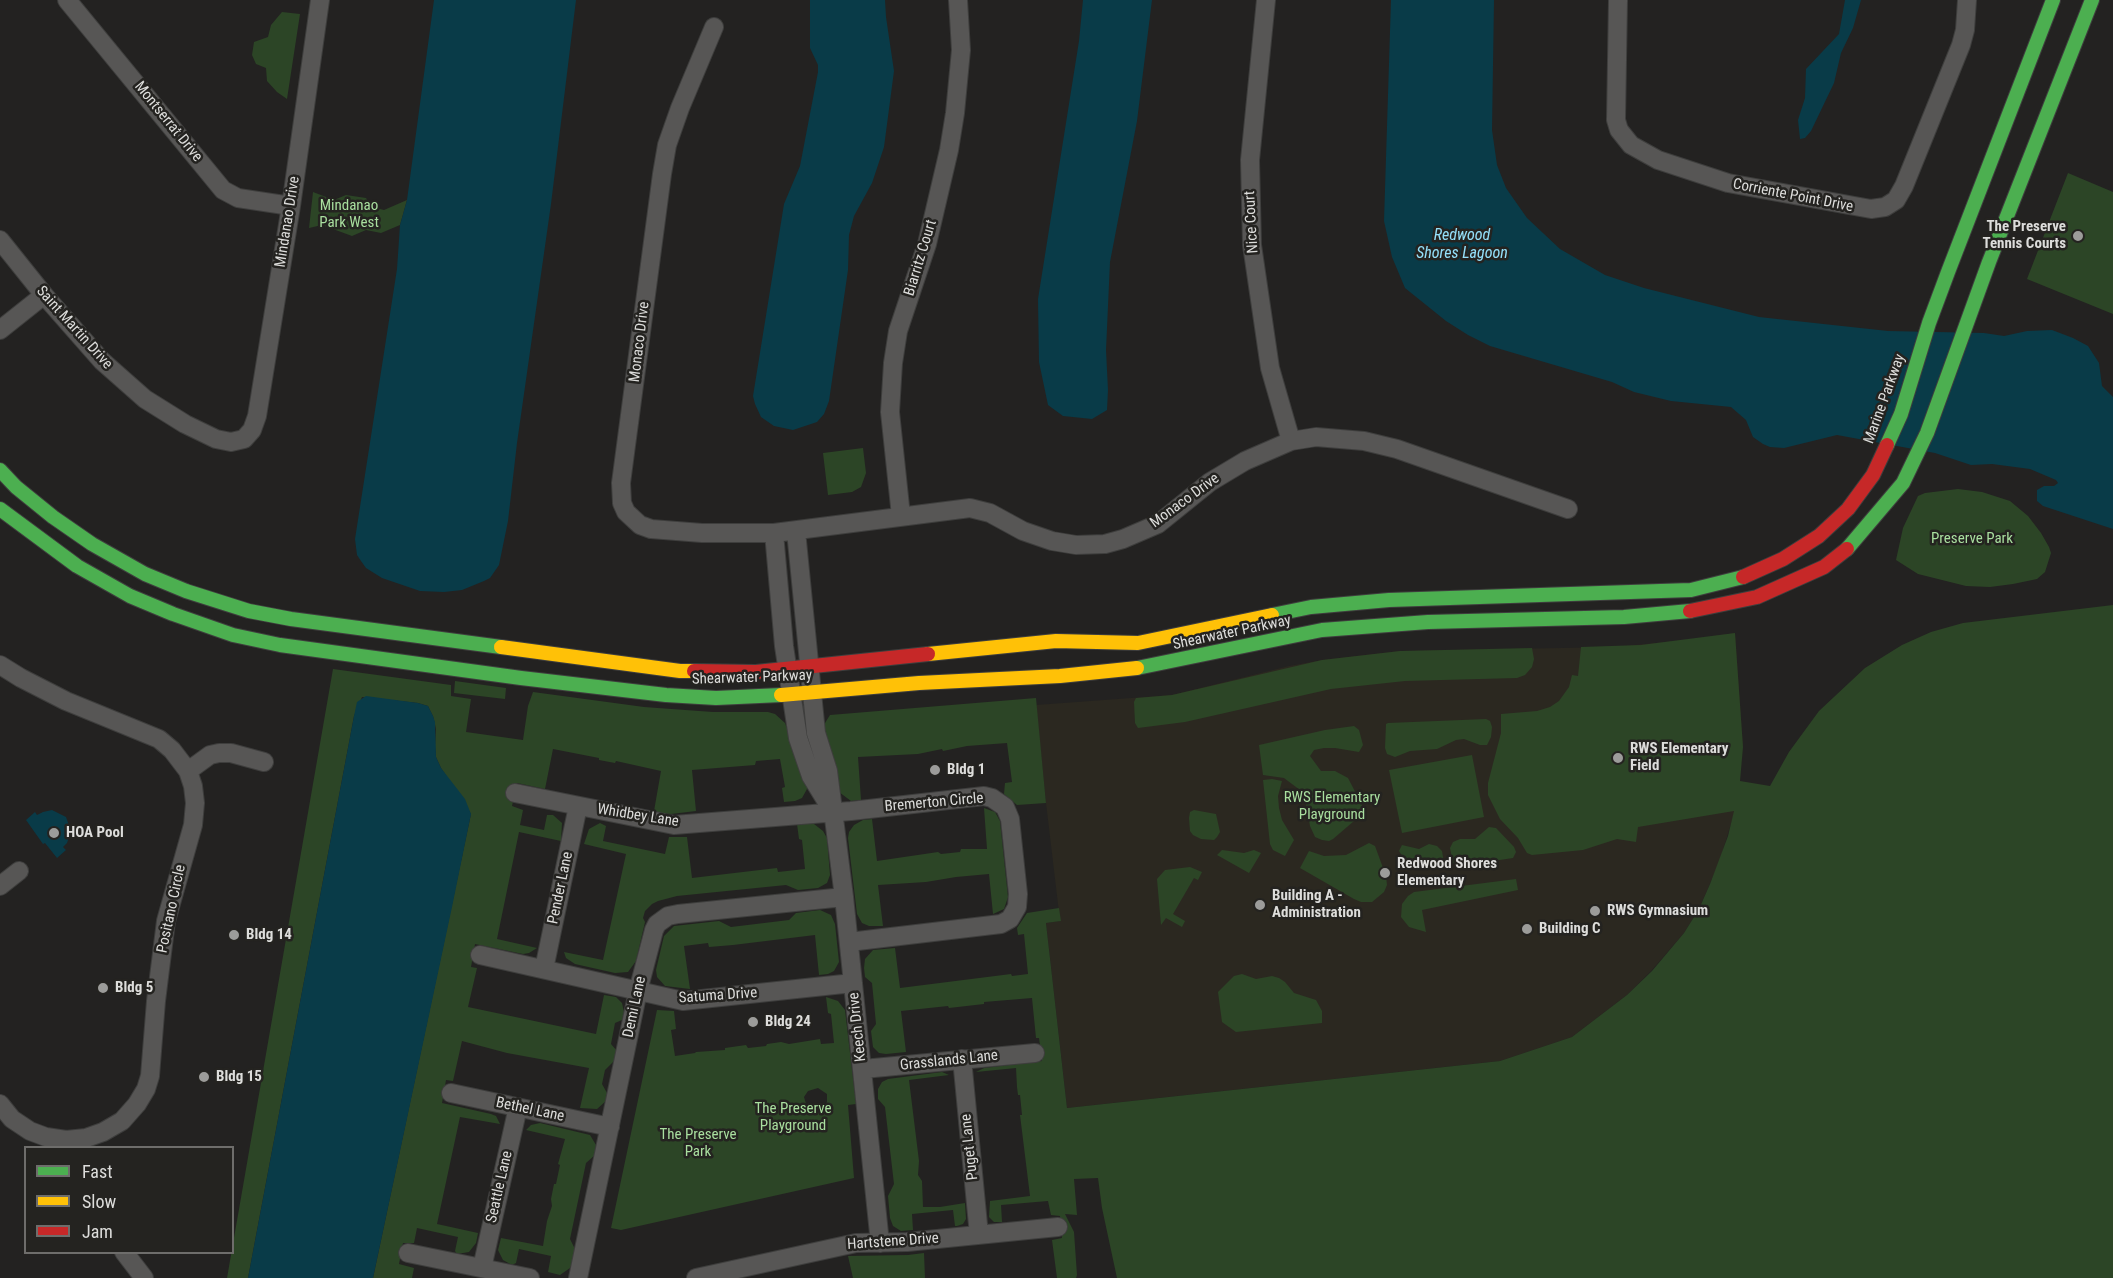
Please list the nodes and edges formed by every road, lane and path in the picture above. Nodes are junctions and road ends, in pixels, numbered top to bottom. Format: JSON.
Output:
{"nodes":[{"id":1,"x":67,"y":0,"type":"edge"},
{"id":2,"x":320,"y":0,"type":"edge"},
{"id":3,"x":958,"y":0,"type":"edge"},
{"id":4,"x":1266,"y":0,"type":"edge"},
{"id":5,"x":1618,"y":0,"type":"edge"},
{"id":6,"x":1967,"y":0,"type":"edge"},
{"id":7,"x":2054,"y":0,"type":"edge"},
{"id":8,"x":2092,"y":0,"type":"edge"},
{"id":9,"x":714,"y":27,"type":"dead end"},
{"id":10,"x":291,"y":206,"type":"junction"},
{"id":11,"x":0,"y":240,"type":"edge"},
{"id":12,"x":44,"y":295,"type":"junction"},
{"id":13,"x":0,"y":330,"type":"edge"},
{"id":14,"x":244,"y":439,"type":"joint"},
{"id":15,"x":1291,"y":441,"type":"junction"},
{"id":16,"x":0,"y":470,"type":"edge"},
{"id":17,"x":0,"y":509,"type":"edge"},
{"id":18,"x":1568,"y":509,"type":"dead end"},
{"id":19,"x":901,"y":516,"type":"junction"},
{"id":20,"x":796,"y":531,"type":"junction"},
{"id":21,"x":774,"y":532,"type":"junction"},
{"id":22,"x":1483,"y":597,"type":"junction"},
{"id":23,"x":1545,"y":627,"type":"junction"},
{"id":24,"x":0,"y":666,"type":"edge"},
{"id":25,"x":808,"y":667,"type":"junction"},
{"id":26,"x":788,"y":669,"type":"junction"},
{"id":27,"x":811,"y":693,"type":"junction"},
{"id":28,"x":792,"y":695,"type":"junction"},
{"id":29,"x":264,"y":762,"type":"dead end"},
{"id":30,"x":188,"y":771,"type":"junction"},
{"id":31,"x":515,"y":793,"type":"dead end"},
{"id":32,"x":578,"y":806,"type":"junction"},
{"id":33,"x":833,"y":812,"type":"junction"},
{"id":34,"x":20,"y":871,"type":"dead end"},
{"id":35,"x":0,"y":886,"type":"edge"},
{"id":36,"x":844,"y":897,"type":"junction"},
{"id":37,"x":849,"y":942,"type":"junction"},
{"id":38,"x":480,"y":956,"type":"dead end"},
{"id":39,"x":544,"y":969,"type":"junction"},
{"id":40,"x":853,"y":983,"type":"junction"},
{"id":41,"x":638,"y":991,"type":"junction"},
{"id":42,"x":1035,"y":1053,"type":"dead end"},
{"id":43,"x":962,"y":1059,"type":"junction"},
{"id":44,"x":863,"y":1069,"type":"junction"},
{"id":45,"x":451,"y":1093,"type":"dead end"},
{"id":46,"x":0,"y":1104,"type":"edge"},
{"id":47,"x":518,"y":1107,"type":"junction"},
{"id":48,"x":610,"y":1127,"type":"junction"},
{"id":49,"x":65,"y":1144,"type":"edge"},
{"id":50,"x":1058,"y":1227,"type":"dead end"},
{"id":51,"x":979,"y":1235,"type":"junction"},
{"id":52,"x":880,"y":1243,"type":"junction"},
{"id":53,"x":408,"y":1253,"type":"dead end"},
{"id":54,"x":126,"y":1254,"type":"edge"},
{"id":55,"x":482,"y":1268,"type":"junction"},
{"id":56,"x":144,"y":1278,"type":"edge"},
{"id":57,"x":530,"y":1278,"type":"edge"},
{"id":58,"x":578,"y":1278,"type":"edge"},
{"id":59,"x":696,"y":1278,"type":"edge"}],
"edges":[{"from":1,"to":10,"type":"street","name":"Montserrat Drive"},
{"from":2,"to":10,"type":"street","name":"Mindanao Drive"},
{"from":3,"to":19,"type":"street","name":"Biarritz Court"},
{"from":4,"to":15,"type":"street","name":"Nice Court"},
{"from":5,"to":6,"type":"street","name":"Corriente Point Drive"},
{"from":7,"to":22,"type":"main road","name":"Marine Parkway"},
{"from":8,"to":23,"type":"main road"},
{"from":9,"to":21,"type":"street","name":"Monaco Drive"},
{"from":10,"to":14,"type":"street","name":"Mindanao Drive"},
{"from":11,"to":12,"type":"street","name":"Saint Martin Drive"},
{"from":12,"to":13,"type":"street"},
{"from":12,"to":14,"type":"street","name":"Saint Martin Drive"},
{"from":15,"to":18,"type":"street","name":"Monaco Drive"},
{"from":15,"to":19,"type":"street","name":"Monaco Drive"},
{"from":16,"to":26,"type":"main road","name":"Shearwater Parkway"},
{"from":17,"to":28,"type":"main road","name":"Shearwater Parkway"},
{"from":19,"to":20,"type":"street","name":"Monaco Drive"},
{"from":20,"to":21,"type":"street","name":"Monaco Drive"},
{"from":20,"to":25,"type":"street"},
{"from":21,"to":26,"type":"street"},
{"from":22,"to":23,"type":"main road"},
{"from":22,"to":25,"type":"main road","name":"Shearwater Parkway"},
{"from":23,"to":27,"type":"main road","name":"Shearwater Parkway"},
{"from":24,"to":30,"type":"street","name":"Positano Circle"},
{"from":25,"to":26,"type":"main road","name":"Shearwater Parkway"},
{"from":25,"to":27,"type":"street"},
{"from":26,"to":28,"type":"street","name":"Keech Drive"},
{"from":27,"to":28,"type":"main road","name":"Shearwater Parkway"},
{"from":27,"to":33,"type":"street","name":"Keech Drive"},
{"from":28,"to":33,"type":"street","name":"Keech Drive"},
{"from":29,"to":30,"type":"street"},
{"from":30,"to":49,"type":"street","name":"Positano Circle"},
{"from":31,"to":32,"type":"street","name":"Whidbey Lane"},
{"from":32,"to":33,"type":"street","name":"Whidbey Lane"},
{"from":32,"to":39,"type":"street","name":"Pender Lane"},
{"from":33,"to":36,"type":"street","name":"Keech Drive"},
{"from":33,"to":37,"type":"street","name":"Bremerton Circle"},
{"from":34,"to":35,"type":"street"},
{"from":36,"to":37,"type":"street","name":"Keech Drive"},
{"from":36,"to":41,"type":"street","name":"Demi Lane"},
{"from":37,"to":40,"type":"street","name":"Keech Drive"},
{"from":38,"to":39,"type":"street","name":"Satuma Drive"},
{"from":39,"to":41,"type":"street","name":"Satuma Drive"},
{"from":40,"to":41,"type":"street","name":"Satuma Drive"},
{"from":40,"to":44,"type":"street","name":"Keech Drive"},
{"from":41,"to":48,"type":"street","name":"Demi Lane"},
{"from":42,"to":43,"type":"street","name":"Grasslands Lane"},
{"from":43,"to":44,"type":"street","name":"Grasslands Lane"},
{"from":43,"to":51,"type":"street","name":"Puget Lane"},
{"from":44,"to":52,"type":"street","name":"Keech Drive"},
{"from":45,"to":47,"type":"street","name":"Bethel Lane"},
{"from":46,"to":49,"type":"street","name":"Positano Circle"},
{"from":47,"to":48,"type":"street","name":"Bethel Lane"},
{"from":47,"to":55,"type":"street","name":"Seattle Lane"},
{"from":48,"to":58,"type":"street","name":"Demi Lane"},
{"from":50,"to":51,"type":"street","name":"Hartstene Drive"},
{"from":51,"to":52,"type":"street","name":"Hartstene Drive"},
{"from":52,"to":59,"type":"street","name":"Hartstene Drive"},
{"from":53,"to":55,"type":"street"},
{"from":54,"to":56,"type":"street"},
{"from":55,"to":57,"type":"street"}]}
